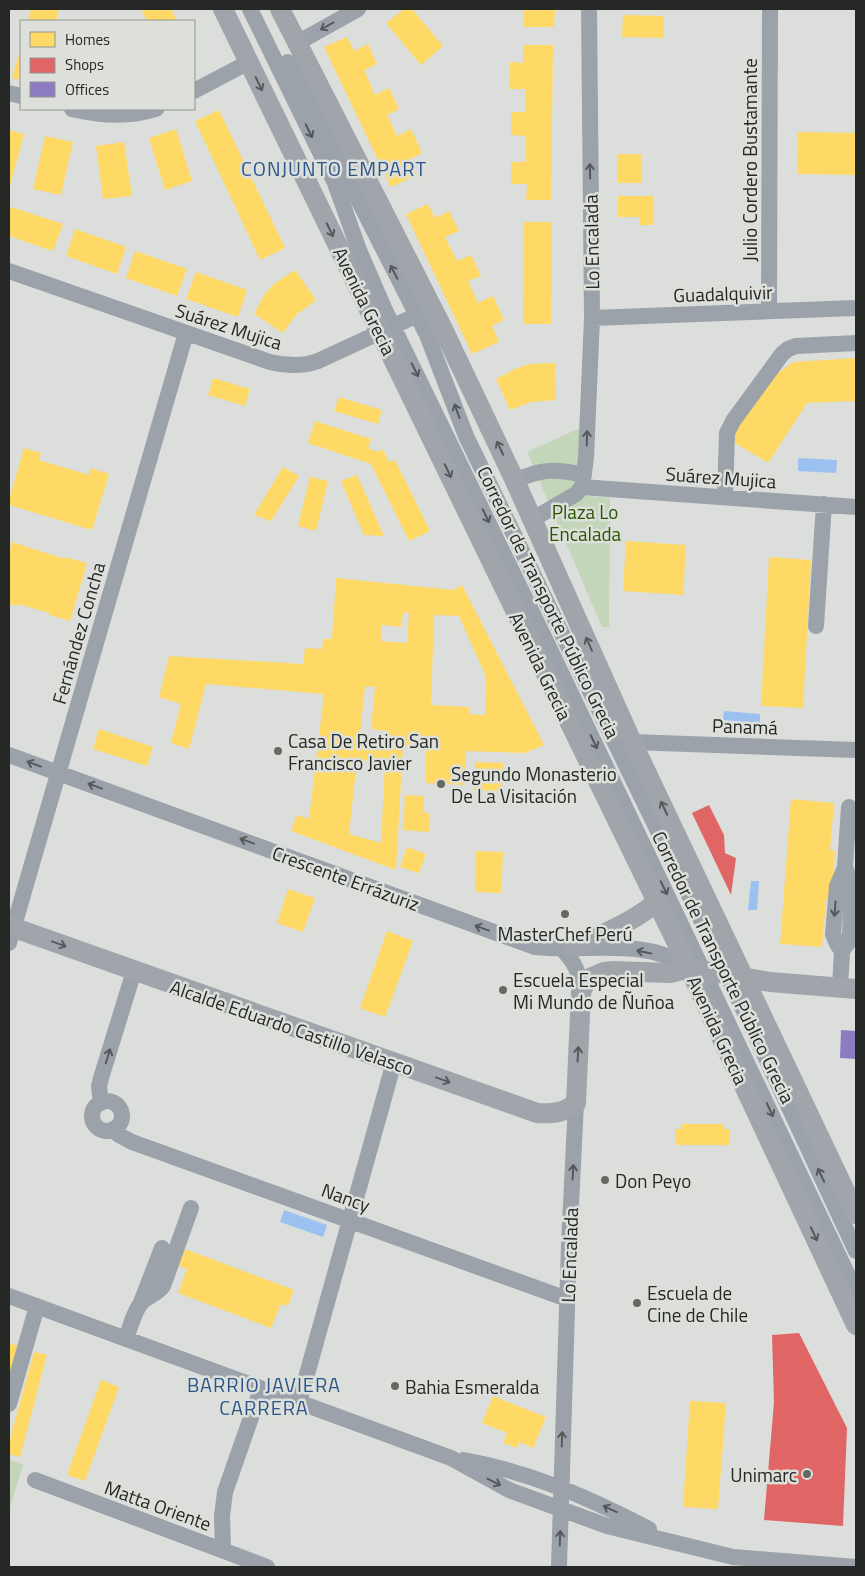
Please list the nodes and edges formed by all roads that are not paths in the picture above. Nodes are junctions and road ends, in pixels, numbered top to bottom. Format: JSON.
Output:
{"nodes":[{"id":1,"x":223,"y":9,"type":"edge"},
{"id":2,"x":250,"y":9,"type":"edge"},
{"id":3,"x":261,"y":9,"type":"edge"},
{"id":4,"x":280,"y":9,"type":"edge"},
{"id":5,"x":358,"y":9,"type":"edge"},
{"id":6,"x":589,"y":9,"type":"edge"},
{"id":7,"x":770,"y":9,"type":"edge"},
{"id":8,"x":297,"y":43,"type":"junction"},
{"id":9,"x":249,"y":62,"type":"junction"},
{"id":10,"x":195,"y":91,"type":"edge"},
{"id":11,"x":77,"y":110,"type":"edge"},
{"id":12,"x":150,"y":110,"type":"edge"},
{"id":13,"x":9,"y":271,"type":"edge"},
{"id":14,"x":856,"y":308,"type":"edge"},
{"id":15,"x":424,"y":311,"type":"junction"},
{"id":16,"x":768,"y":311,"type":"junction"},
{"id":17,"x":592,"y":318,"type":"junction"},
{"id":18,"x":387,"y":329,"type":"junction"},
{"id":19,"x":186,"y":333,"type":"junction"},
{"id":20,"x":856,"y":343,"type":"edge"},
{"id":21,"x":515,"y":481,"type":"junction"},
{"id":22,"x":583,"y":481,"type":"junction"},
{"id":23,"x":725,"y":497,"type":"junction"},
{"id":24,"x":824,"y":504,"type":"junction"},
{"id":25,"x":856,"y":507,"type":"edge"},
{"id":26,"x":532,"y":519,"type":"junction"},
{"id":27,"x":816,"y":626,"type":"dead end"},
{"id":28,"x":632,"y":742,"type":"junction"},
{"id":29,"x":856,"y":750,"type":"edge"},
{"id":30,"x":9,"y":755,"type":"edge"},
{"id":31,"x":58,"y":773,"type":"junction"},
{"id":32,"x":849,"y":807,"type":"dead end"},
{"id":33,"x":656,"y":902,"type":"junction"},
{"id":34,"x":10,"y":933,"type":"edge"},
{"id":35,"x":568,"y":949,"type":"junction"},
{"id":36,"x":696,"y":970,"type":"junction"},
{"id":37,"x":134,"y":971,"type":"junction"},
{"id":38,"x":736,"y":977,"type":"junction"},
{"id":39,"x":848,"y":988,"type":"edge"},
{"id":40,"x":581,"y":993,"type":"junction"},
{"id":41,"x":394,"y":1062,"type":"junction"},
{"id":42,"x":576,"y":1103,"type":"junction"},
{"id":43,"x":191,"y":1208,"type":"dead end"},
{"id":44,"x":856,"y":1214,"type":"edge"},
{"id":45,"x":350,"y":1220,"type":"junction"},
{"id":46,"x":162,"y":1248,"type":"dead end"},
{"id":47,"x":856,"y":1251,"type":"edge"},
{"id":48,"x":856,"y":1292,"type":"edge"},
{"id":49,"x":9,"y":1296,"type":"edge"},
{"id":50,"x":567,"y":1299,"type":"junction"},
{"id":51,"x":37,"y":1306,"type":"junction"},
{"id":52,"x":139,"y":1307,"type":"junction"},
{"id":53,"x":856,"y":1325,"type":"edge"},
{"id":54,"x":126,"y":1339,"type":"junction"},
{"id":55,"x":261,"y":1389,"type":"junction"},
{"id":56,"x":299,"y":1403,"type":"junction"},
{"id":57,"x":9,"y":1404,"type":"edge"},
{"id":58,"x":451,"y":1458,"type":"junction"},
{"id":59,"x":36,"y":1480,"type":"dead end"},
{"id":60,"x":561,"y":1488,"type":"junction"},
{"id":61,"x":561,"y":1510,"type":"junction"},
{"id":62,"x":668,"y":1540,"type":"junction"},
{"id":63,"x":222,"y":1550,"type":"junction"},
{"id":64,"x":851,"y":1565,"type":"edge"},
{"id":65,"x":267,"y":1567,"type":"edge"},
{"id":66,"x":559,"y":1567,"type":"edge"}],
"edges":[{"from":1,"to":9,"type":"main road","name":"Avenida Grecia"},
{"from":2,"to":18,"type":"street","name":"Corredor de Transporte Público Grecia","one_way":true},
{"from":15,"to":3,"type":"street","name":"Corredor de Transporte Público Grecia","one_way":true},
{"from":4,"to":8,"type":"main road"},
{"from":5,"to":8,"type":"street","one_way":true},
{"from":17,"to":6,"type":"street","name":"Lo Encalada","one_way":true},
{"from":7,"to":16,"type":"street","name":"Julio Cordero Bustamante"},
{"from":8,"to":15,"type":"main road"},
{"from":9,"to":10,"type":"street"},
{"from":9,"to":18,"type":"main road","name":"Avenida Grecia","one_way":true},
{"from":11,"to":12,"type":"street"},
{"from":13,"to":19,"type":"street","name":"Suárez Mujica"},
{"from":14,"to":16,"type":"street","name":"Guadalquivir"},
{"from":15,"to":18,"type":"street","name":"Suárez Mujica"},
{"from":21,"to":15,"type":"main road","one_way":true},
{"from":38,"to":15,"type":"street","name":"Corredor de Transporte Público Grecia","one_way":true},
{"from":16,"to":17,"type":"street","name":"Guadalquivir"},
{"from":22,"to":17,"type":"street","name":"Lo Encalada","one_way":true},
{"from":18,"to":19,"type":"street","name":"Suárez Mujica"},
{"from":18,"to":33,"type":"main road","name":"Avenida Grecia","one_way":true},
{"from":18,"to":36,"type":"street","name":"Corredor de Transporte Público Grecia","one_way":true},
{"from":19,"to":31,"type":"street","name":"Fernández Concha"},
{"from":20,"to":23,"type":"street"},
{"from":21,"to":22,"type":"street"},
{"from":21,"to":26,"type":"main road"},
{"from":22,"to":23,"type":"street","name":"Suárez Mujica"},
{"from":22,"to":26,"type":"street"},
{"from":23,"to":24,"type":"street","name":"Suárez Mujica"},
{"from":24,"to":25,"type":"street","name":"Suárez Mujica"},
{"from":24,"to":27,"type":"street"},
{"from":28,"to":26,"type":"main road","one_way":true},
{"from":28,"to":29,"type":"street","name":"Panamá"},
{"from":38,"to":28,"type":"main road","one_way":true},
{"from":31,"to":30,"type":"street","name":"Crescente Errázuriz","one_way":true},
{"from":31,"to":34,"type":"street","name":"Fernández Concha"},
{"from":35,"to":31,"type":"street","name":"Crescente Errázuriz","one_way":true},
{"from":32,"to":39,"type":"street"},
{"from":33,"to":35,"type":"main road"},
{"from":33,"to":36,"type":"main road","name":"Avenida Grecia"},
{"from":34,"to":37,"type":"main road","name":"Alcalde Eduardo Castillo Velasco","one_way":true},
{"from":36,"to":35,"type":"street","name":"Crescente Errázuriz","one_way":true},
{"from":35,"to":40,"type":"street","name":"Lo Encalada"},
{"from":36,"to":38,"type":"main road","name":"Crescente Errázuriz"},
{"from":36,"to":40,"type":"main road","name":"Crescente Errázuriz"},
{"from":36,"to":48,"type":"street","name":"Corredor de Transporte Público Grecia","one_way":true},
{"from":36,"to":53,"type":"main road","name":"Avenida Grecia","one_way":true},
{"from":37,"to":41,"type":"main road","name":"Alcalde Eduardo Castillo Velasco"},
{"from":45,"to":37,"type":"street","name":"Nancy","one_way":true},
{"from":38,"to":39,"type":"main road","name":"Crescente Errázuriz"},
{"from":38,"to":44,"type":"main road"},
{"from":47,"to":38,"type":"street","name":"Corredor de Transporte Público Grecia","one_way":true},
{"from":42,"to":40,"type":"main road","name":"Lo Encalada","one_way":true},
{"from":41,"to":42,"type":"main road","name":"Alcalde Eduardo Castillo Velasco","one_way":true},
{"from":41,"to":45,"type":"street"},
{"from":50,"to":42,"type":"street","name":"Lo Encalada","one_way":true},
{"from":43,"to":52,"type":"street"},
{"from":45,"to":50,"type":"street","name":"Nancy"},
{"from":45,"to":56,"type":"street"},
{"from":46,"to":52,"type":"street"},
{"from":49,"to":51,"type":"street"},
{"from":60,"to":50,"type":"street","name":"Lo Encalada","one_way":true},
{"from":51,"to":54,"type":"street"},
{"from":51,"to":57,"type":"street"},
{"from":52,"to":54,"type":"street"},
{"from":54,"to":55,"type":"street"},
{"from":55,"to":56,"type":"street"},
{"from":55,"to":63,"type":"street"},
{"from":56,"to":58,"type":"street"},
{"from":58,"to":60,"type":"street"},
{"from":58,"to":61,"type":"street","one_way":true},
{"from":59,"to":63,"type":"street","name":"Matta Oriente"},
{"from":60,"to":61,"type":"street","name":"Lo Encalada"},
{"from":62,"to":60,"type":"street","one_way":true},
{"from":61,"to":62,"type":"street"},
{"from":66,"to":61,"type":"street","name":"Lo Encalada","one_way":true},
{"from":62,"to":64,"type":"street"},
{"from":63,"to":65,"type":"street","name":"Matta Oriente"}]}
